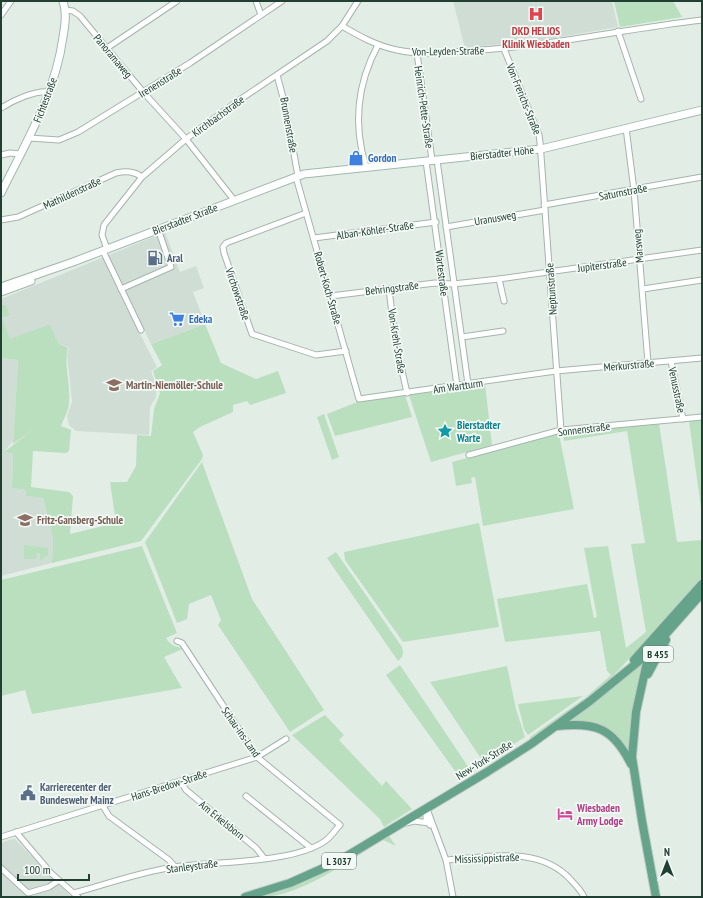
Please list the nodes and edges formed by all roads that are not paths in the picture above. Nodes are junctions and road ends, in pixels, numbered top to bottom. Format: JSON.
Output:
{"nodes":[{"id":1,"x":11,"y":1,"type":"edge"},
{"id":2,"x":63,"y":1,"type":"edge"},
{"id":3,"x":177,"y":1,"type":"edge"},
{"id":4,"x":256,"y":1,"type":"edge"},
{"id":5,"x":282,"y":1,"type":"edge"},
{"id":6,"x":358,"y":1,"type":"edge"},
{"id":7,"x":65,"y":10,"type":"junction"},
{"id":8,"x":1,"y":15,"type":"edge"},
{"id":9,"x":261,"y":15,"type":"junction"},
{"id":10,"x":702,"y":20,"type":"edge"},
{"id":11,"x":342,"y":26,"type":"junction"},
{"id":12,"x":618,"y":31,"type":"junction"},
{"id":13,"x":378,"y":45,"type":"junction"},
{"id":14,"x":107,"y":48,"type":"junction"},
{"id":15,"x":504,"y":50,"type":"junction"},
{"id":16,"x":417,"y":53,"type":"junction"},
{"id":17,"x":277,"y":74,"type":"junction"},
{"id":18,"x":50,"y":92,"type":"junction"},
{"id":19,"x":144,"y":93,"type":"junction"},
{"id":20,"x":641,"y":99,"type":"dead end"},
{"id":21,"x":1,"y":108,"type":"edge"},
{"id":22,"x":702,"y":110,"type":"edge"},
{"id":23,"x":626,"y":128,"type":"junction"},
{"id":24,"x":29,"y":138,"type":"junction"},
{"id":25,"x":186,"y":139,"type":"junction"},
{"id":26,"x":541,"y":149,"type":"junction"},
{"id":27,"x":20,"y":154,"type":"junction"},
{"id":28,"x":1,"y":155,"type":"edge"},
{"id":29,"x":432,"y":160,"type":"junction"},
{"id":30,"x":366,"y":167,"type":"junction"},
{"id":31,"x":297,"y":176,"type":"junction"},
{"id":32,"x":142,"y":177,"type":"junction"},
{"id":33,"x":702,"y":177,"type":"edge"},
{"id":34,"x":634,"y":190,"type":"junction"},
{"id":35,"x":1,"y":193,"type":"edge"},
{"id":36,"x":234,"y":200,"type":"junction"},
{"id":37,"x":545,"y":208,"type":"junction"},
{"id":38,"x":306,"y":213,"type":"junction"},
{"id":39,"x":1,"y":220,"type":"edge"},
{"id":40,"x":436,"y":222,"type":"junction"},
{"id":41,"x":446,"y":227,"type":"junction"},
{"id":42,"x":158,"y":229,"type":"junction"},
{"id":43,"x":314,"y":238,"type":"junction"},
{"id":44,"x":105,"y":250,"type":"junction"},
{"id":45,"x":702,"y":250,"type":"edge"},
{"id":46,"x":639,"y":260,"type":"junction"},
{"id":47,"x":73,"y":262,"type":"junction"},
{"id":48,"x":550,"y":272,"type":"junction"},
{"id":49,"x":499,"y":279,"type":"junction"},
{"id":50,"x":702,"y":280,"type":"edge"},
{"id":51,"x":443,"y":283,"type":"junction"},
{"id":52,"x":453,"y":284,"type":"junction"},
{"id":53,"x":1,"y":287,"type":"edge"},
{"id":54,"x":121,"y":289,"type":"junction"},
{"id":55,"x":389,"y":289,"type":"junction"},
{"id":56,"x":643,"y":289,"type":"junction"},
{"id":57,"x":1,"y":292,"type":"edge"},
{"id":58,"x":330,"y":296,"type":"junction"},
{"id":59,"x":504,"y":301,"type":"dead end"},
{"id":60,"x":141,"y":330,"type":"dead end"},
{"id":61,"x":503,"y":331,"type":"dead end"},
{"id":62,"x":462,"y":337,"type":"junction"},
{"id":63,"x":346,"y":351,"type":"junction"},
{"id":64,"x":702,"y":358,"type":"edge"},
{"id":65,"x":671,"y":361,"type":"junction"},
{"id":66,"x":648,"y":363,"type":"junction"},
{"id":67,"x":556,"y":371,"type":"junction"},
{"id":68,"x":468,"y":384,"type":"junction"},
{"id":69,"x":457,"y":386,"type":"junction"},
{"id":70,"x":407,"y":393,"type":"junction"},
{"id":71,"x":359,"y":399,"type":"joint"},
{"id":72,"x":702,"y":417,"type":"edge"},
{"id":73,"x":683,"y":419,"type":"junction"},
{"id":74,"x":560,"y":430,"type":"junction"},
{"id":75,"x":469,"y":455,"type":"dead end"},
{"id":76,"x":702,"y":584,"type":"edge"},
{"id":77,"x":702,"y":593,"type":"edge"},
{"id":78,"x":680,"y":620,"type":"junction"},
{"id":79,"x":656,"y":637,"type":"junction"},
{"id":80,"x":177,"y":641,"type":"dead end"},
{"id":81,"x":649,"y":653,"type":"junction"},
{"id":82,"x":641,"y":691,"type":"junction"},
{"id":83,"x":602,"y":692,"type":"junction"},
{"id":84,"x":557,"y":726,"type":"junction"},
{"id":85,"x":286,"y":739,"type":"dead end"},
{"id":86,"x":257,"y":757,"type":"junction"},
{"id":87,"x":632,"y":767,"type":"junction"},
{"id":88,"x":181,"y":782,"type":"junction"},
{"id":89,"x":246,"y":796,"type":"dead end"},
{"id":90,"x":103,"y":806,"type":"junction"},
{"id":91,"x":427,"y":809,"type":"junction"},
{"id":92,"x":429,"y":823,"type":"junction"},
{"id":93,"x":403,"y":824,"type":"junction"},
{"id":94,"x":340,"y":825,"type":"joint"},
{"id":95,"x":435,"y":829,"type":"junction"},
{"id":96,"x":16,"y":832,"type":"junction"},
{"id":97,"x":1,"y":837,"type":"edge"},
{"id":98,"x":311,"y":848,"type":"junction"},
{"id":99,"x":264,"y":858,"type":"junction"},
{"id":100,"x":446,"y":860,"type":"junction"},
{"id":101,"x":175,"y":867,"type":"junction"},
{"id":102,"x":1,"y":868,"type":"edge"},
{"id":103,"x":58,"y":880,"type":"junction"},
{"id":104,"x":76,"y":895,"type":"edge"},
{"id":105,"x":245,"y":897,"type":"edge"},
{"id":106,"x":453,"y":897,"type":"edge"},
{"id":107,"x":584,"y":897,"type":"edge"},
{"id":108,"x":656,"y":897,"type":"edge"}],
"edges":[{"from":1,"to":8,"type":"street"},
{"from":2,"to":7,"type":"main road","name":"Fichtestraße"},
{"from":3,"to":14,"type":"street"},
{"from":4,"to":9,"type":"street"},
{"from":5,"to":9,"type":"street","name":"Irenenstraße"},
{"from":6,"to":11,"type":"street","name":"Kirchbachstraße"},
{"from":7,"to":14,"type":"street","name":"Panoramaweg"},
{"from":7,"to":18,"type":"main road","name":"Fichtestraße"},
{"from":9,"to":19,"type":"street","name":"Irenenstraße"},
{"from":10,"to":12,"type":"street","name":"Von-Leyden-Straße"},
{"from":11,"to":13,"type":"street","name":"Von-Leyden-Straße"},
{"from":11,"to":17,"type":"street","name":"Kirchbachstraße"},
{"from":12,"to":15,"type":"street","name":"Von-Leyden-Straße"},
{"from":12,"to":20,"type":"street"},
{"from":13,"to":16,"type":"street","name":"Von-Leyden-Straße"},
{"from":13,"to":30,"type":"street"},
{"from":14,"to":19,"type":"street","name":"Panoramaweg"},
{"from":15,"to":16,"type":"street","name":"Von-Leyden-Straße"},
{"from":15,"to":26,"type":"street","name":"Von-Frerichs-Straße"},
{"from":16,"to":29,"type":"street","name":"Heinrich-Pette-Straße"},
{"from":17,"to":25,"type":"street","name":"Kirchbachstraße"},
{"from":17,"to":31,"type":"street","name":"Brunnenstraße"},
{"from":18,"to":21,"type":"street"},
{"from":18,"to":24,"type":"main road","name":"Fichtestraße"},
{"from":19,"to":24,"type":"street","name":"Irenenstraße"},
{"from":19,"to":25,"type":"street","name":"Panoramaweg"},
{"from":22,"to":23,"type":"main road","name":"Bierstadter Höhe"},
{"from":23,"to":26,"type":"main road","name":"Bierstadter Höhe"},
{"from":23,"to":34,"type":"street","name":"Marsweg"},
{"from":24,"to":27,"type":"main road","name":"Fichtestraße"},
{"from":25,"to":32,"type":"street","name":"Kirchbachstraße"},
{"from":25,"to":36,"type":"street","name":"Panoramaweg"},
{"from":26,"to":29,"type":"main road","name":"Bierstadter Höhe"},
{"from":26,"to":37,"type":"street","name":"Neptunstraße"},
{"from":27,"to":28,"type":"street"},
{"from":27,"to":35,"type":"main road","name":"Fichtestraße"},
{"from":29,"to":30,"type":"main road","name":"Bierstadter Höhe"},
{"from":29,"to":40,"type":"street","name":"Wartestraße"},
{"from":29,"to":41,"type":"street","name":"Wartestraße"},
{"from":30,"to":31,"type":"main road","name":"Bierstadter Höhe"},
{"from":31,"to":36,"type":"main road","name":"Bierstadter Straße"},
{"from":31,"to":38,"type":"street","name":"Robert-Koch-Straße"},
{"from":32,"to":39,"type":"street","name":"Mathildenstraße"},
{"from":32,"to":44,"type":"street","name":"Kirchbachstraße"},
{"from":33,"to":34,"type":"street","name":"Saturnstraße"},
{"from":34,"to":37,"type":"street","name":"Saturnstraße"},
{"from":34,"to":46,"type":"street","name":"Marsweg"},
{"from":36,"to":42,"type":"main road","name":"Bierstadter Straße"},
{"from":37,"to":41,"type":"street","name":"Uranusweg"},
{"from":37,"to":48,"type":"street","name":"Neptunstraße"},
{"from":38,"to":43,"type":"street","name":"Robert-Koch-Straße"},
{"from":38,"to":63,"type":"street","name":"Virchowstraße"},
{"from":40,"to":43,"type":"street","name":"Alban-Köhler-Straße"},
{"from":40,"to":51,"type":"street","name":"Wartestraße"},
{"from":41,"to":52,"type":"street","name":"Wartestraße"},
{"from":42,"to":44,"type":"main road","name":"Bierstadter Straße"},
{"from":42,"to":54,"type":"street"},
{"from":43,"to":58,"type":"street","name":"Robert-Koch-Straße"},
{"from":44,"to":47,"type":"main road","name":"Bierstadter Straße"},
{"from":44,"to":54,"type":"street","name":"Kirchbachstraße"},
{"from":45,"to":46,"type":"street","name":"Jupiterstraße"},
{"from":46,"to":48,"type":"street","name":"Jupiterstraße"},
{"from":46,"to":56,"type":"street","name":"Marsweg"},
{"from":47,"to":53,"type":"main road","name":"Bierstadter Straße"},
{"from":47,"to":57,"type":"main road","name":"Bierstadter Straße"},
{"from":48,"to":49,"type":"street","name":"Jupiterstraße"},
{"from":48,"to":67,"type":"street","name":"Neptunstraße"},
{"from":49,"to":52,"type":"street","name":"Behringstraße"},
{"from":49,"to":59,"type":"street"},
{"from":50,"to":56,"type":"street"},
{"from":51,"to":52,"type":"street","name":"Behringstraße"},
{"from":51,"to":55,"type":"street","name":"Behringstraße"},
{"from":51,"to":69,"type":"street","name":"Wartestraße"},
{"from":52,"to":62,"type":"street","name":"Wartestraße"},
{"from":54,"to":60,"type":"street","name":"Kirchbachstraße"},
{"from":55,"to":58,"type":"street","name":"Behringstraße"},
{"from":55,"to":70,"type":"street","name":"Von-Krehl-Straße"},
{"from":56,"to":66,"type":"street","name":"Marsweg"},
{"from":58,"to":63,"type":"street","name":"Robert-Koch-Straße"},
{"from":61,"to":62,"type":"street"},
{"from":62,"to":68,"type":"street","name":"Wartestraße"},
{"from":63,"to":71,"type":"street","name":"Robert-Koch-Straße"},
{"from":64,"to":65,"type":"street","name":"Merkurstraße"},
{"from":65,"to":66,"type":"street","name":"Merkurstraße"},
{"from":65,"to":73,"type":"street","name":"Venusstraße"},
{"from":66,"to":67,"type":"street","name":"Merkurstraße"},
{"from":67,"to":68,"type":"street","name":"Am Wartturm"},
{"from":67,"to":74,"type":"street","name":"Neptunstraße"},
{"from":68,"to":69,"type":"street","name":"Am Wartturm"},
{"from":69,"to":70,"type":"street","name":"Am Wartturm"},
{"from":70,"to":71,"type":"street","name":"Am Wartturm"},
{"from":72,"to":73,"type":"street","name":"Sonnenstraße"},
{"from":73,"to":74,"type":"street","name":"Sonnenstraße"},
{"from":74,"to":75,"type":"street","name":"Sonnenstraße"},
{"from":76,"to":79,"type":"main road","number":"B 455"},
{"from":77,"to":78,"type":"main road","name":"New-York-Straße","number":"B 455"},
{"from":78,"to":81,"type":"main road","name":"New-York-Straße","number":"L 3037"},
{"from":78,"to":82,"type":"main road","number":"B 455"},
{"from":79,"to":81,"type":"main road","number":"B 455"},
{"from":79,"to":83,"type":"main road","number":"L 3037"},
{"from":80,"to":86,"type":"street","name":"Schau-ins-Land"},
{"from":81,"to":82,"type":"main road","number":"B 455"},
{"from":81,"to":83,"type":"main road","name":"New-York-Straße","number":"L 3037"},
{"from":82,"to":87,"type":"main road","number":"B 455"},
{"from":83,"to":84,"type":"main road","name":"New-York-Straße","number":"L 3037"},
{"from":84,"to":87,"type":"main road"},
{"from":84,"to":91,"type":"main road","name":"New-York-Straße","number":"L 3037"},
{"from":85,"to":86,"type":"street","name":"Hans-Bredow-Straße"},
{"from":86,"to":88,"type":"street","name":"Hans-Bredow-Straße"},
{"from":86,"to":94,"type":"street","name":"Schau-ins-Land"},
{"from":87,"to":108,"type":"main road","number":"B 455"},
{"from":88,"to":90,"type":"street","name":"Hans-Bredow-Straße"},
{"from":88,"to":99,"type":"street","name":"Am Erkelsborn"},
{"from":89,"to":98,"type":"street"},
{"from":90,"to":96,"type":"street","name":"Hans-Bredow-Straße"},
{"from":90,"to":101,"type":"street"},
{"from":91,"to":92,"type":"street"},
{"from":91,"to":93,"type":"main road","name":"New-York-Straße","number":"L 3037"},
{"from":91,"to":95,"type":"street"},
{"from":92,"to":93,"type":"street"},
{"from":92,"to":95,"type":"street"},
{"from":93,"to":105,"type":"main road","name":"New-York-Straße","number":"L 3037"},
{"from":94,"to":98,"type":"street","name":"Stanleystraße"},
{"from":95,"to":100,"type":"street"},
{"from":96,"to":97,"type":"street","name":"Hans-Bredow-Straße"},
{"from":96,"to":103,"type":"street"},
{"from":98,"to":99,"type":"street","name":"Stanleystraße"},
{"from":99,"to":101,"type":"street","name":"Stanleystraße"},
{"from":100,"to":106,"type":"street"},
{"from":100,"to":107,"type":"street","name":"Mississippistraße"},
{"from":101,"to":104,"type":"street","name":"Stanleystraße"},
{"from":102,"to":103,"type":"street"},
{"from":103,"to":104,"type":"street"}]}
